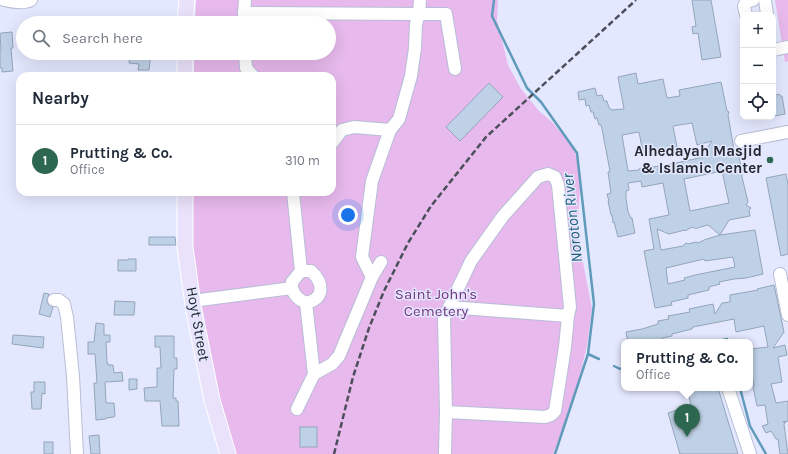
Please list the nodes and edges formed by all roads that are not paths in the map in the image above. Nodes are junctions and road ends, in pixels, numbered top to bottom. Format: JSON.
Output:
{"nodes":[{"id":1,"x":4,"y":0,"type":"edge"},
{"id":2,"x":32,"y":0,"type":"edge"},
{"id":3,"x":187,"y":0,"type":"edge"},
{"id":4,"x":245,"y":0,"type":"edge"},
{"id":5,"x":420,"y":0,"type":"edge"},
{"id":6,"x":753,"y":0,"type":"edge"},
{"id":7,"x":765,"y":0,"type":"edge"},
{"id":8,"x":745,"y":12,"type":"edge"},
{"id":9,"x":767,"y":12,"type":"edge"},
{"id":10,"x":419,"y":14,"type":"junction"},
{"id":11,"x":186,"y":16,"type":"edge"},
{"id":12,"x":244,"y":16,"type":"edge"},
{"id":13,"x":332,"y":16,"type":"edge"},
{"id":14,"x":788,"y":48,"type":"edge"},
{"id":15,"x":776,"y":49,"type":"edge"},
{"id":16,"x":185,"y":60,"type":"edge"},
{"id":17,"x":245,"y":60,"type":"edge"},
{"id":18,"x":455,"y":69,"type":"dead end"},
{"id":19,"x":185,"y":72,"type":"edge"},
{"id":20,"x":250,"y":72,"type":"edge"},
{"id":21,"x":390,"y":130,"type":"junction"},
{"id":22,"x":788,"y":132,"type":"edge"},
{"id":23,"x":336,"y":138,"type":"edge"},
{"id":24,"x":741,"y":141,"type":"dead end"},
{"id":25,"x":185,"y":196,"type":"edge"},
{"id":26,"x":293,"y":196,"type":"edge"},
{"id":27,"x":381,"y":262,"type":"dead end"},
{"id":28,"x":302,"y":271,"type":"junction"},
{"id":29,"x":779,"y":274,"type":"edge"},
{"id":30,"x":372,"y":278,"type":"junction"},
{"id":31,"x":292,"y":288,"type":"junction"},
{"id":32,"x":54,"y":300,"type":"dead end"},
{"id":33,"x":192,"y":301,"type":"junction"},
{"id":34,"x":306,"y":303,"type":"junction"},
{"id":35,"x":449,"y":307,"type":"junction"},
{"id":36,"x":788,"y":315,"type":"edge"},
{"id":37,"x":568,"y":316,"type":"junction"},
{"id":38,"x":314,"y":374,"type":"junction"},
{"id":39,"x":729,"y":391,"type":"edge"},
{"id":40,"x":297,"y":409,"type":"dead end"},
{"id":41,"x":446,"y":412,"type":"junction"},
{"id":42,"x":77,"y":454,"type":"edge"},
{"id":43,"x":228,"y":454,"type":"edge"},
{"id":44,"x":445,"y":454,"type":"edge"},
{"id":45,"x":750,"y":454,"type":"edge"}],
"edges":[{"from":1,"to":2,"type":"street"},
{"from":3,"to":11,"type":"main road"},
{"from":4,"to":12,"type":"street"},
{"from":5,"to":10,"type":"street"},
{"from":6,"to":8,"type":"street"},
{"from":7,"to":9,"type":"street"},
{"from":10,"to":13,"type":"street"},
{"from":10,"to":18,"type":"street"},
{"from":10,"to":21,"type":"street"},
{"from":14,"to":15,"type":"street"},
{"from":16,"to":19,"type":"main road"},
{"from":17,"to":20,"type":"street"},
{"from":21,"to":23,"type":"street"},
{"from":21,"to":30,"type":"street"},
{"from":22,"to":24,"type":"street"},
{"from":25,"to":33,"type":"main road","name":"Hoyt Street"},
{"from":26,"to":28,"type":"street"},
{"from":27,"to":30,"type":"street"},
{"from":28,"to":31,"type":"street"},
{"from":28,"to":34,"type":"street"},
{"from":29,"to":36,"type":"street"},
{"from":30,"to":38,"type":"street"},
{"from":31,"to":33,"type":"street"},
{"from":31,"to":34,"type":"street"},
{"from":32,"to":42,"type":"street"},
{"from":33,"to":43,"type":"main road","name":"Hoyt Street"},
{"from":34,"to":38,"type":"street"},
{"from":35,"to":37,"type":"street"},
{"from":35,"to":37,"type":"street"},
{"from":35,"to":41,"type":"street"},
{"from":37,"to":41,"type":"street"},
{"from":38,"to":40,"type":"street"},
{"from":39,"to":45,"type":"street"},
{"from":41,"to":44,"type":"street"}]}
